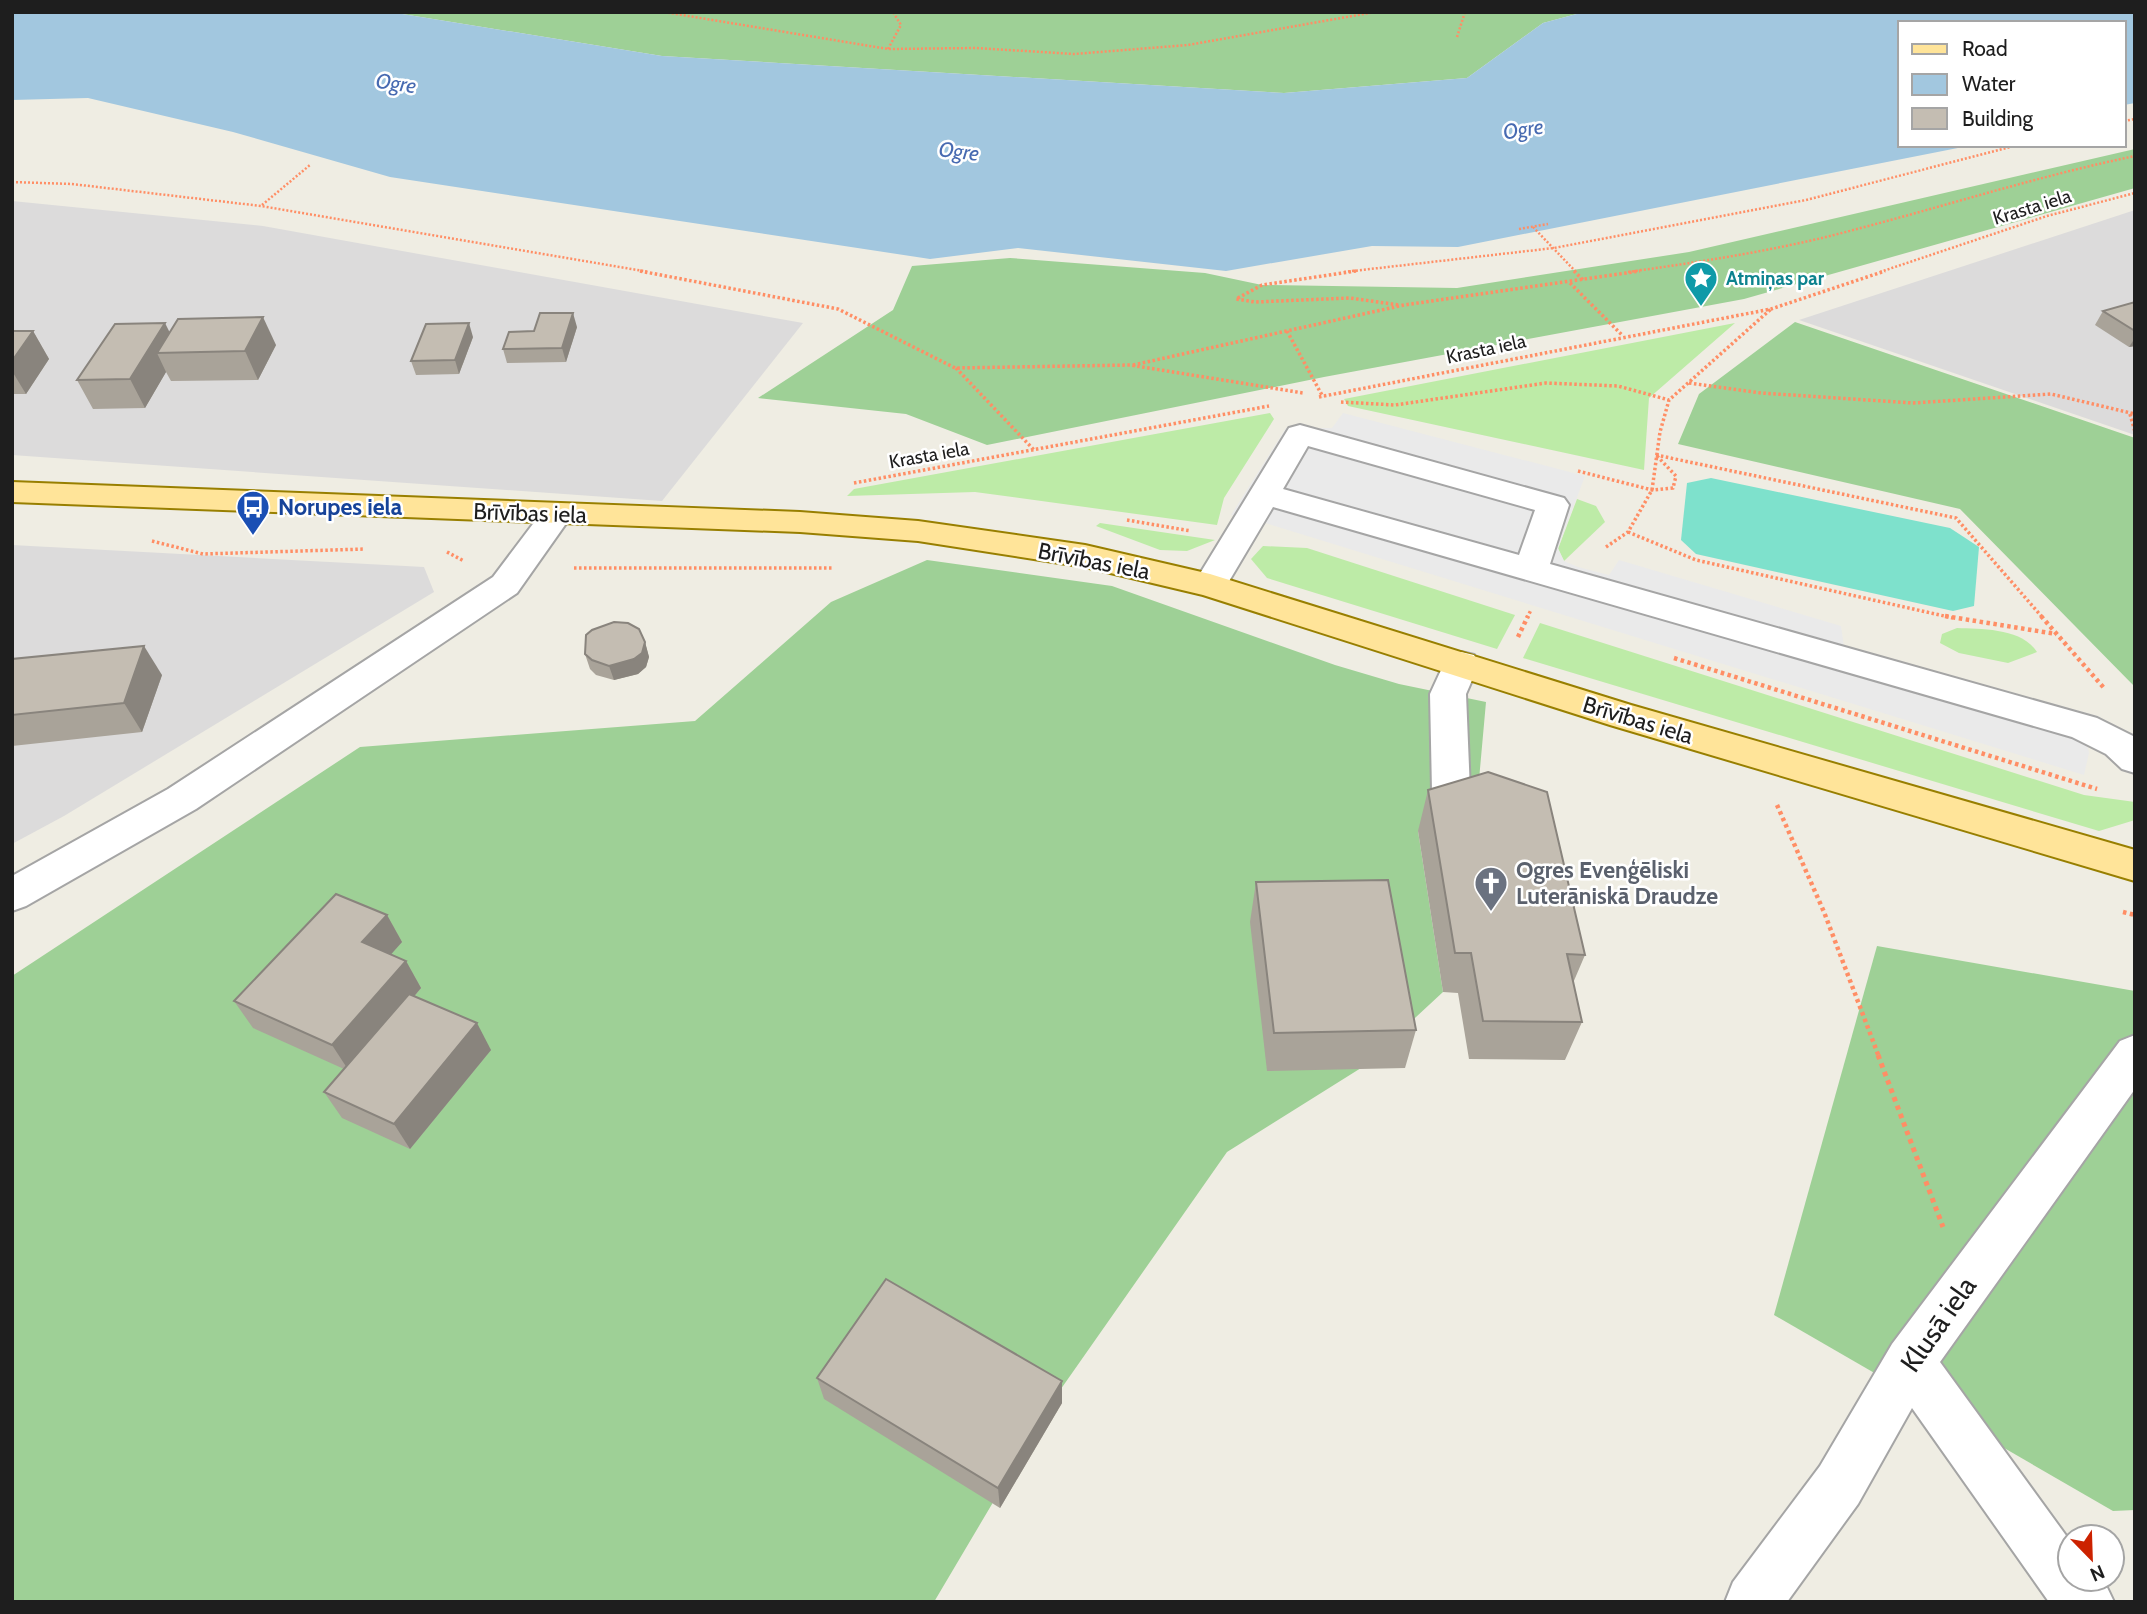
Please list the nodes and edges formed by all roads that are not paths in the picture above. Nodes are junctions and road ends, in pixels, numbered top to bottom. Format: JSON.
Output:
{"nodes":[{"id":1,"x":12,"y":492,"type":"edge"},
{"id":2,"x":1264,"y":494,"type":"junction"},
{"id":3,"x":556,"y":514,"type":"junction"},
{"id":4,"x":1546,"y":574,"type":"junction"},
{"id":5,"x":1210,"y":585,"type":"junction"},
{"id":6,"x":1461,"y":664,"type":"junction"},
{"id":7,"x":2135,"y":760,"type":"edge"},
{"id":8,"x":1451,"y":791,"type":"edge"},
{"id":9,"x":2135,"y":866,"type":"edge"},
{"id":10,"x":12,"y":895,"type":"edge"},
{"id":11,"x":2135,"y":1054,"type":"edge"},
{"id":12,"x":1910,"y":1362,"type":"junction"},
{"id":13,"x":1753,"y":1602,"type":"edge"},
{"id":14,"x":2086,"y":1602,"type":"edge"}],
"edges":[{"from":1,"to":3,"type":"main road","name":"Brīvības iela"},
{"from":2,"to":4,"type":"street"},
{"from":2,"to":4,"type":"street"},
{"from":2,"to":5,"type":"street"},
{"from":3,"to":5,"type":"main road","name":"Brīvības iela"},
{"from":3,"to":10,"type":"street"},
{"from":4,"to":7,"type":"street"},
{"from":5,"to":6,"type":"main road","name":"Brīvības iela"},
{"from":6,"to":8,"type":"street"},
{"from":6,"to":9,"type":"main road","name":"Brīvības iela"},
{"from":11,"to":12,"type":"street","name":"Klusā iela"},
{"from":12,"to":13,"type":"street","name":"Klusā iela"},
{"from":12,"to":14,"type":"street"}]}
